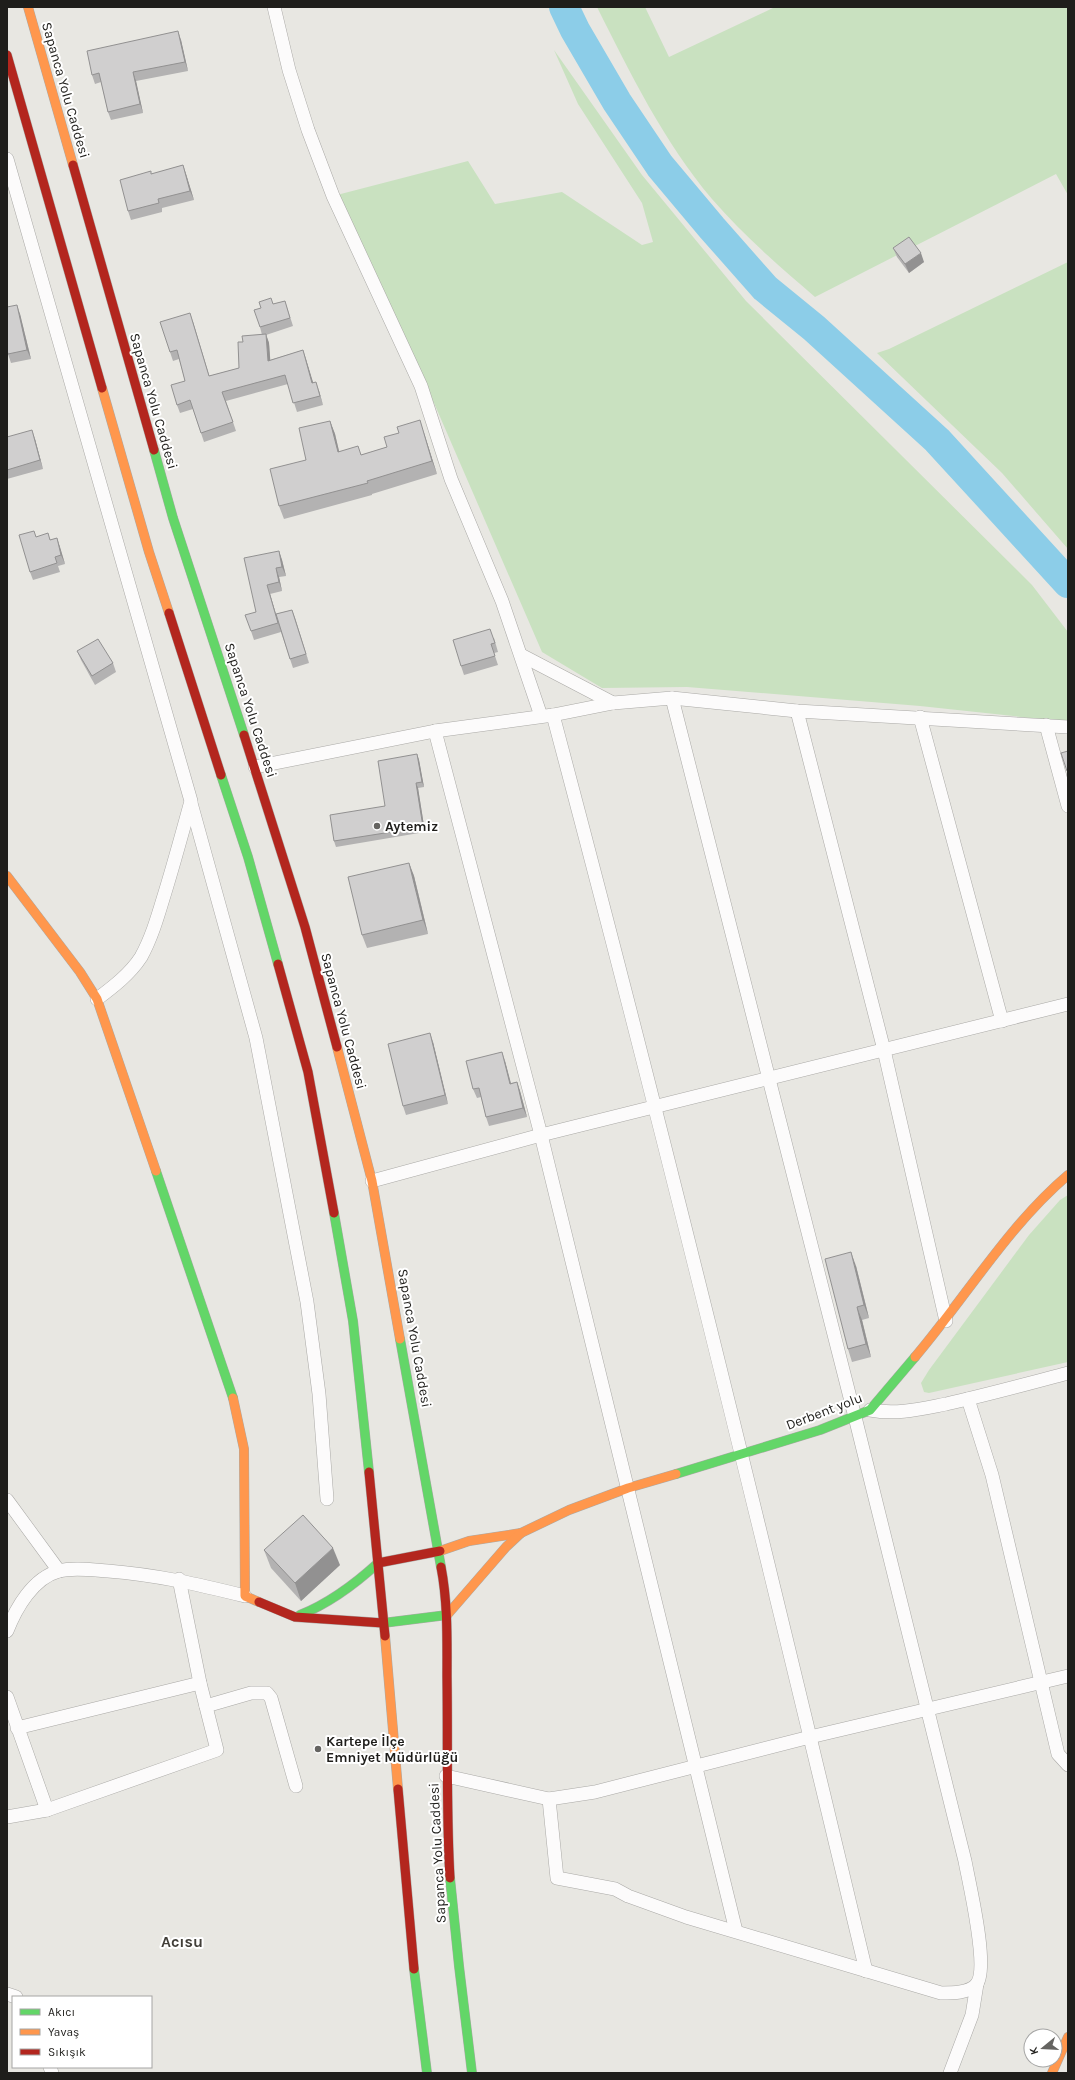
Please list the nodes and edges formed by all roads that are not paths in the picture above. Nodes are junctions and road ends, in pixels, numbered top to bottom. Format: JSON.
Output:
{"nodes":[{"id":1,"x":28,"y":7,"type":"edge"},
{"id":2,"x":274,"y":7,"type":"edge"},
{"id":3,"x":7,"y":56,"type":"edge"},
{"id":4,"x":7,"y":159,"type":"edge"},
{"id":5,"x":520,"y":655,"type":"junction"},
{"id":6,"x":672,"y":698,"type":"junction"},
{"id":7,"x":613,"y":703,"type":"junction"},
{"id":8,"x":797,"y":711,"type":"junction"},
{"id":9,"x":547,"y":715,"type":"junction"},
{"id":10,"x":920,"y":717,"type":"junction"},
{"id":11,"x":1046,"y":725,"type":"junction"},
{"id":12,"x":1068,"y":727,"type":"edge"},
{"id":13,"x":435,"y":731,"type":"junction"},
{"id":14,"x":254,"y":767,"type":"junction"},
{"id":15,"x":191,"y":802,"type":"junction"},
{"id":16,"x":1068,"y":806,"type":"edge"},
{"id":17,"x":7,"y":876,"type":"edge"},
{"id":18,"x":97,"y":999,"type":"junction"},
{"id":19,"x":1068,"y":1004,"type":"edge"},
{"id":20,"x":1002,"y":1021,"type":"junction"},
{"id":21,"x":884,"y":1050,"type":"junction"},
{"id":22,"x":769,"y":1078,"type":"junction"},
{"id":23,"x":655,"y":1107,"type":"junction"},
{"id":24,"x":541,"y":1135,"type":"junction"},
{"id":25,"x":1068,"y":1175,"type":"edge"},
{"id":26,"x":372,"y":1180,"type":"junction"},
{"id":27,"x":946,"y":1321,"type":"junction"},
{"id":28,"x":1068,"y":1373,"type":"edge"},
{"id":29,"x":968,"y":1399,"type":"junction"},
{"id":30,"x":870,"y":1410,"type":"junction"},
{"id":31,"x":855,"y":1417,"type":"junction"},
{"id":32,"x":740,"y":1454,"type":"junction"},
{"id":33,"x":628,"y":1488,"type":"junction"},
{"id":34,"x":327,"y":1499,"type":"dead end"},
{"id":35,"x":7,"y":1500,"type":"edge"},
{"id":36,"x":521,"y":1533,"type":"junction"},
{"id":37,"x":440,"y":1551,"type":"junction"},
{"id":38,"x":378,"y":1563,"type":"junction"},
{"id":39,"x":59,"y":1571,"type":"junction"},
{"id":40,"x":179,"y":1579,"type":"junction"},
{"id":41,"x":245,"y":1596,"type":"junction"},
{"id":42,"x":447,"y":1615,"type":"junction"},
{"id":43,"x":295,"y":1617,"type":"junction"},
{"id":44,"x":383,"y":1623,"type":"junction"},
{"id":45,"x":7,"y":1632,"type":"edge"},
{"id":46,"x":1068,"y":1676,"type":"edge"},
{"id":47,"x":1039,"y":1682,"type":"junction"},
{"id":48,"x":200,"y":1683,"type":"junction"},
{"id":49,"x":7,"y":1697,"type":"edge"},
{"id":50,"x":206,"y":1706,"type":"junction"},
{"id":51,"x":927,"y":1709,"type":"junction"},
{"id":52,"x":18,"y":1728,"type":"junction"},
{"id":53,"x":810,"y":1737,"type":"junction"},
{"id":54,"x":696,"y":1766,"type":"junction"},
{"id":55,"x":1068,"y":1766,"type":"edge"},
{"id":56,"x":446,"y":1776,"type":"junction"},
{"id":57,"x":296,"y":1786,"type":"dead end"},
{"id":58,"x":549,"y":1798,"type":"junction"},
{"id":59,"x":47,"y":1810,"type":"junction"},
{"id":60,"x":7,"y":1818,"type":"edge"},
{"id":61,"x":736,"y":1931,"type":"junction"},
{"id":62,"x":866,"y":1971,"type":"junction"},
{"id":63,"x":977,"y":1984,"type":"junction"},
{"id":64,"x":1068,"y":2037,"type":"edge"},
{"id":65,"x":427,"y":2073,"type":"edge"},
{"id":66,"x":472,"y":2073,"type":"edge"},
{"id":67,"x":950,"y":2073,"type":"edge"},
{"id":68,"x":1052,"y":2073,"type":"edge"}],
"edges":[{"from":1,"to":14,"type":"main road","name":"Sapanca Yolu Caddesi"},
{"from":2,"to":5,"type":"street"},
{"from":3,"to":38,"type":"main road"},
{"from":4,"to":15,"type":"street"},
{"from":5,"to":7,"type":"street"},
{"from":5,"to":9,"type":"street"},
{"from":6,"to":7,"type":"street"},
{"from":6,"to":8,"type":"street"},
{"from":6,"to":22,"type":"street"},
{"from":7,"to":9,"type":"street"},
{"from":8,"to":10,"type":"street"},
{"from":8,"to":21,"type":"street"},
{"from":9,"to":13,"type":"street"},
{"from":9,"to":23,"type":"street"},
{"from":10,"to":11,"type":"street"},
{"from":10,"to":20,"type":"street"},
{"from":11,"to":12,"type":"street"},
{"from":11,"to":16,"type":"street"},
{"from":13,"to":14,"type":"street"},
{"from":13,"to":24,"type":"street"},
{"from":14,"to":26,"type":"main road","name":"Sapanca Yolu Caddesi"},
{"from":15,"to":18,"type":"street"},
{"from":15,"to":34,"type":"street"},
{"from":17,"to":18,"type":"main road"},
{"from":18,"to":41,"type":"main road"},
{"from":19,"to":20,"type":"street"},
{"from":20,"to":21,"type":"street"},
{"from":21,"to":22,"type":"street"},
{"from":21,"to":27,"type":"street"},
{"from":22,"to":23,"type":"street"},
{"from":22,"to":31,"type":"street"},
{"from":23,"to":24,"type":"street"},
{"from":23,"to":32,"type":"street"},
{"from":24,"to":26,"type":"street"},
{"from":24,"to":33,"type":"street"},
{"from":25,"to":27,"type":"main road","name":"Derbent yolu"},
{"from":26,"to":37,"type":"main road","name":"Sapanca Yolu Caddesi"},
{"from":27,"to":30,"type":"main road","name":"Derbent yolu"},
{"from":28,"to":29,"type":"street"},
{"from":29,"to":30,"type":"street"},
{"from":29,"to":47,"type":"street"},
{"from":30,"to":31,"type":"main road","name":"Derbent yolu"},
{"from":31,"to":32,"type":"main road","name":"Derbent yolu"},
{"from":31,"to":51,"type":"street"},
{"from":32,"to":33,"type":"main road","name":"Derbent yolu"},
{"from":32,"to":53,"type":"street"},
{"from":33,"to":36,"type":"main road","name":"Derbent yolu"},
{"from":33,"to":54,"type":"street"},
{"from":35,"to":39,"type":"street"},
{"from":36,"to":37,"type":"main road"},
{"from":36,"to":42,"type":"main road"},
{"from":37,"to":38,"type":"main road"},
{"from":37,"to":42,"type":"main road","name":"Sapanca Yolu Caddesi"},
{"from":38,"to":43,"type":"main road"},
{"from":38,"to":44,"type":"main road"},
{"from":39,"to":40,"type":"street"},
{"from":39,"to":45,"type":"street"},
{"from":40,"to":41,"type":"street"},
{"from":40,"to":48,"type":"street"},
{"from":41,"to":43,"type":"main road"},
{"from":42,"to":44,"type":"main road"},
{"from":42,"to":56,"type":"main road","name":"Sapanca Yolu Caddesi"},
{"from":43,"to":44,"type":"main road"},
{"from":44,"to":65,"type":"main road"},
{"from":46,"to":47,"type":"street"},
{"from":47,"to":51,"type":"street"},
{"from":47,"to":55,"type":"street"},
{"from":48,"to":50,"type":"street"},
{"from":48,"to":52,"type":"street"},
{"from":49,"to":52,"type":"street"},
{"from":50,"to":57,"type":"street"},
{"from":50,"to":59,"type":"street"},
{"from":51,"to":53,"type":"street"},
{"from":51,"to":63,"type":"street"},
{"from":52,"to":59,"type":"street"},
{"from":53,"to":54,"type":"street"},
{"from":53,"to":62,"type":"street"},
{"from":54,"to":58,"type":"street"},
{"from":54,"to":61,"type":"street"},
{"from":56,"to":58,"type":"street"},
{"from":56,"to":66,"type":"main road","name":"Sapanca Yolu Caddesi"},
{"from":58,"to":61,"type":"street"},
{"from":59,"to":60,"type":"street"},
{"from":61,"to":62,"type":"street"},
{"from":62,"to":63,"type":"street"},
{"from":63,"to":67,"type":"street"},
{"from":64,"to":68,"type":"main road"}]}
